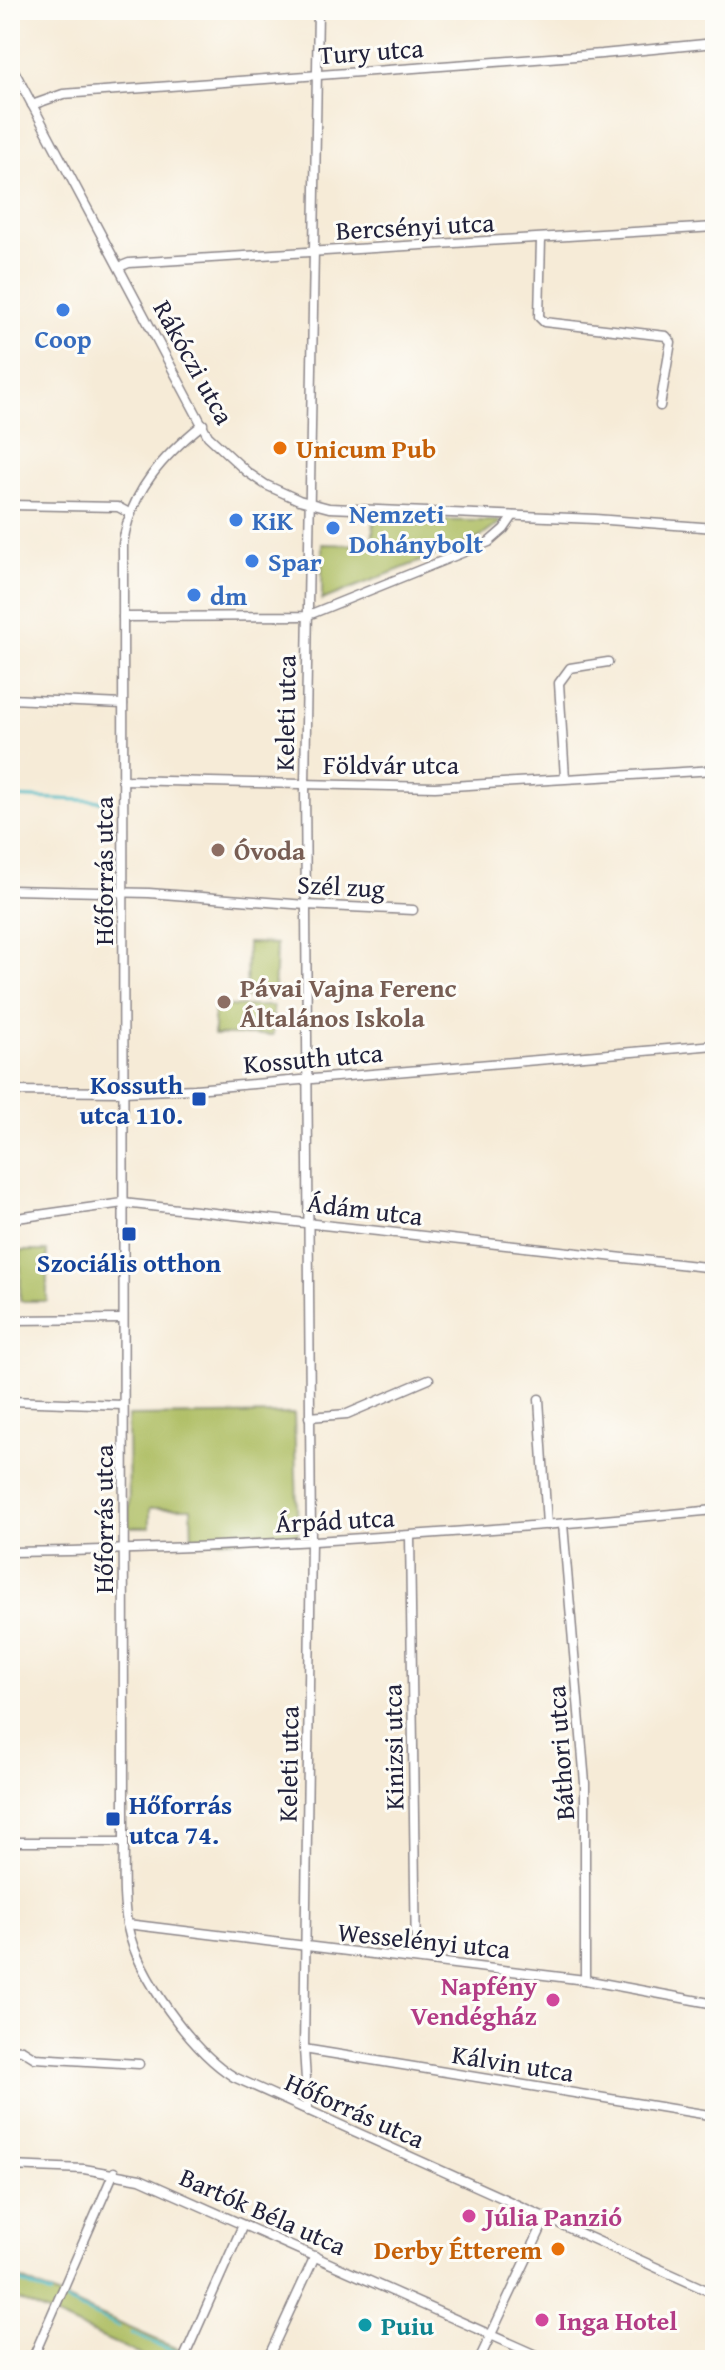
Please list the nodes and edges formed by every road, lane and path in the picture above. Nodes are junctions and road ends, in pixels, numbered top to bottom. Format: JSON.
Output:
{"nodes":[{"id":1,"x":318,"y":10,"type":"edge"},
{"id":2,"x":715,"y":43,"type":"edge"},
{"id":3,"x":10,"y":63,"type":"edge"},
{"id":4,"x":318,"y":75,"type":"junction"},
{"id":5,"x":32,"y":105,"type":"junction"},
{"id":6,"x":715,"y":227,"type":"edge"},
{"id":7,"x":541,"y":239,"type":"junction"},
{"id":8,"x":314,"y":252,"type":"junction"},
{"id":9,"x":119,"y":267,"type":"junction"},
{"id":10,"x":660,"y":406,"type":"dead end"},
{"id":11,"x":203,"y":424,"type":"junction"},
{"id":12,"x":310,"y":504,"type":"junction"},
{"id":13,"x":10,"y":505,"type":"edge"},
{"id":14,"x":131,"y":514,"type":"junction"},
{"id":15,"x":513,"y":516,"type":"junction"},
{"id":16,"x":715,"y":528,"type":"edge"},
{"id":17,"x":306,"y":616,"type":"junction"},
{"id":18,"x":123,"y":617,"type":"junction"},
{"id":19,"x":608,"y":662,"type":"dead end"},
{"id":20,"x":10,"y":699,"type":"edge"},
{"id":21,"x":123,"y":704,"type":"junction"},
{"id":22,"x":715,"y":770,"type":"edge"},
{"id":23,"x":565,"y":778,"type":"junction"},
{"id":24,"x":122,"y":780,"type":"junction"},
{"id":25,"x":305,"y":785,"type":"junction"},
{"id":26,"x":10,"y":890,"type":"edge"},
{"id":27,"x":123,"y":894,"type":"junction"},
{"id":28,"x":306,"y":905,"type":"junction"},
{"id":29,"x":413,"y":910,"type":"dead end"},
{"id":30,"x":715,"y":1045,"type":"edge"},
{"id":31,"x":307,"y":1078,"type":"junction"},
{"id":32,"x":10,"y":1091,"type":"edge"},
{"id":33,"x":123,"y":1092,"type":"junction"},
{"id":34,"x":123,"y":1203,"type":"junction"},
{"id":35,"x":10,"y":1219,"type":"edge"},
{"id":36,"x":309,"y":1222,"type":"junction"},
{"id":37,"x":715,"y":1268,"type":"edge"},
{"id":38,"x":123,"y":1319,"type":"junction"},
{"id":39,"x":10,"y":1320,"type":"edge"},
{"id":40,"x":429,"y":1379,"type":"dead end"},
{"id":41,"x":539,"y":1399,"type":"dead end"},
{"id":42,"x":10,"y":1401,"type":"edge"},
{"id":43,"x":123,"y":1405,"type":"junction"},
{"id":44,"x":309,"y":1417,"type":"junction"},
{"id":45,"x":715,"y":1510,"type":"edge"},
{"id":46,"x":563,"y":1524,"type":"junction"},
{"id":47,"x":547,"y":1525,"type":"junction"},
{"id":48,"x":410,"y":1536,"type":"junction"},
{"id":49,"x":311,"y":1540,"type":"junction"},
{"id":50,"x":124,"y":1551,"type":"junction"},
{"id":51,"x":10,"y":1552,"type":"edge"},
{"id":52,"x":10,"y":1842,"type":"edge"},
{"id":53,"x":124,"y":1842,"type":"junction"},
{"id":54,"x":127,"y":1924,"type":"junction"},
{"id":55,"x":306,"y":1947,"type":"junction"},
{"id":56,"x":416,"y":1958,"type":"junction"},
{"id":57,"x":585,"y":1980,"type":"junction"},
{"id":58,"x":715,"y":2004,"type":"edge"},
{"id":59,"x":10,"y":2049,"type":"edge"},
{"id":60,"x":304,"y":2049,"type":"junction"},
{"id":61,"x":139,"y":2064,"type":"dead end"},
{"id":62,"x":308,"y":2111,"type":"junction"},
{"id":63,"x":715,"y":2116,"type":"edge"},
{"id":64,"x":10,"y":2166,"type":"edge"},
{"id":65,"x":114,"y":2172,"type":"junction"},
{"id":66,"x":546,"y":2218,"type":"junction"},
{"id":67,"x":243,"y":2225,"type":"junction"},
{"id":68,"x":315,"y":2256,"type":"junction"},
{"id":69,"x":715,"y":2294,"type":"edge"},
{"id":70,"x":489,"y":2335,"type":"junction"},
{"id":71,"x":32,"y":2360,"type":"edge"},
{"id":72,"x":183,"y":2360,"type":"edge"},
{"id":73,"x":267,"y":2360,"type":"edge"},
{"id":74,"x":479,"y":2360,"type":"edge"},
{"id":75,"x":547,"y":2360,"type":"edge"}],
"edges":[{"from":1,"to":4,"type":"street","name":"Keleti utca"},
{"from":2,"to":4,"type":"street","name":"Tury utca"},
{"from":3,"to":5,"type":"street","name":"Rákóczi utca"},
{"from":4,"to":5,"type":"street","name":"Tury utca"},
{"from":4,"to":8,"type":"street","name":"Keleti utca"},
{"from":5,"to":9,"type":"street","name":"Rákóczi utca"},
{"from":6,"to":7,"type":"street","name":"Bercsényi utca"},
{"from":7,"to":8,"type":"street","name":"Bercsényi utca"},
{"from":7,"to":10,"type":"street"},
{"from":8,"to":9,"type":"street","name":"Bercsényi utca"},
{"from":8,"to":12,"type":"street","name":"Keleti utca"},
{"from":9,"to":11,"type":"street","name":"Rákóczi utca"},
{"from":11,"to":12,"type":"street","name":"Rákóczi utca"},
{"from":11,"to":14,"type":"street","name":"Hőforrás utca"},
{"from":12,"to":15,"type":"street","name":"Rákóczi utca"},
{"from":12,"to":17,"type":"street","name":"Keleti utca"},
{"from":13,"to":14,"type":"street"},
{"from":14,"to":18,"type":"street","name":"Hőforrás utca"},
{"from":15,"to":16,"type":"street","name":"Rákóczi utca"},
{"from":15,"to":17,"type":"street"},
{"from":17,"to":18,"type":"street"},
{"from":17,"to":25,"type":"street","name":"Keleti utca"},
{"from":18,"to":21,"type":"street","name":"Hőforrás utca"},
{"from":19,"to":23,"type":"street"},
{"from":20,"to":21,"type":"street"},
{"from":21,"to":24,"type":"street","name":"Hőforrás utca"},
{"from":22,"to":23,"type":"street","name":"Földvár utca"},
{"from":23,"to":25,"type":"street","name":"Földvár utca"},
{"from":24,"to":25,"type":"street","name":"Földvár utca"},
{"from":24,"to":27,"type":"street","name":"Hőforrás utca"},
{"from":25,"to":28,"type":"street","name":"Keleti utca"},
{"from":26,"to":27,"type":"street","name":"Szél zug"},
{"from":27,"to":28,"type":"street","name":"Szél zug"},
{"from":27,"to":33,"type":"street","name":"Hőforrás utca"},
{"from":28,"to":29,"type":"street","name":"Szél zug"},
{"from":28,"to":31,"type":"street","name":"Keleti utca"},
{"from":30,"to":31,"type":"street","name":"Kossuth utca"},
{"from":31,"to":33,"type":"street","name":"Kossuth utca"},
{"from":31,"to":36,"type":"street","name":"Keleti utca"},
{"from":32,"to":33,"type":"street","name":"Kossuth utca"},
{"from":33,"to":34,"type":"street","name":"Hőforrás utca"},
{"from":34,"to":35,"type":"street","name":"Ádám utca"},
{"from":34,"to":36,"type":"street","name":"Ádám utca"},
{"from":34,"to":38,"type":"street","name":"Hőforrás utca"},
{"from":36,"to":37,"type":"street","name":"Ádám utca"},
{"from":36,"to":44,"type":"street","name":"Keleti utca"},
{"from":38,"to":39,"type":"street"},
{"from":38,"to":43,"type":"street","name":"Hőforrás utca"},
{"from":40,"to":44,"type":"street"},
{"from":41,"to":47,"type":"street"},
{"from":42,"to":43,"type":"street"},
{"from":43,"to":50,"type":"street","name":"Hőforrás utca"},
{"from":44,"to":49,"type":"street","name":"Keleti utca"},
{"from":45,"to":46,"type":"street","name":"Árpád utca"},
{"from":46,"to":47,"type":"street","name":"Árpád utca"},
{"from":46,"to":57,"type":"street","name":"Báthori utca"},
{"from":47,"to":48,"type":"street","name":"Árpád utca"},
{"from":48,"to":49,"type":"street","name":"Árpád utca"},
{"from":48,"to":56,"type":"street","name":"Kinizsi utca"},
{"from":49,"to":50,"type":"street","name":"Árpád utca"},
{"from":49,"to":55,"type":"street","name":"Keleti utca"},
{"from":50,"to":51,"type":"street","name":"Árpád utca"},
{"from":50,"to":53,"type":"street","name":"Hőforrás utca"},
{"from":52,"to":53,"type":"street"},
{"from":53,"to":54,"type":"street","name":"Hőforrás utca"},
{"from":54,"to":55,"type":"street","name":"Wesselényi utca"},
{"from":54,"to":62,"type":"street","name":"Hőforrás utca"},
{"from":55,"to":56,"type":"street","name":"Wesselényi utca"},
{"from":55,"to":60,"type":"street","name":"Keleti utca"},
{"from":56,"to":57,"type":"street","name":"Wesselényi utca"},
{"from":57,"to":58,"type":"street","name":"Wesselényi utca"},
{"from":59,"to":61,"type":"street"},
{"from":60,"to":62,"type":"street","name":"Keleti utca"},
{"from":60,"to":63,"type":"street","name":"Kálvin utca"},
{"from":62,"to":66,"type":"street","name":"Hőforrás utca"},
{"from":64,"to":65,"type":"street","name":"Bartók Béla utca"},
{"from":65,"to":67,"type":"street","name":"Bartók Béla utca"},
{"from":65,"to":71,"type":"street"},
{"from":66,"to":69,"type":"street","name":"Hőforrás utca"},
{"from":66,"to":70,"type":"street"},
{"from":67,"to":68,"type":"street","name":"Bartók Béla utca"},
{"from":67,"to":72,"type":"street"},
{"from":68,"to":70,"type":"street","name":"Bartók Béla utca"},
{"from":68,"to":73,"type":"street"},
{"from":70,"to":74,"type":"street"},
{"from":70,"to":75,"type":"street","name":"Bartók Béla utca"}]}
